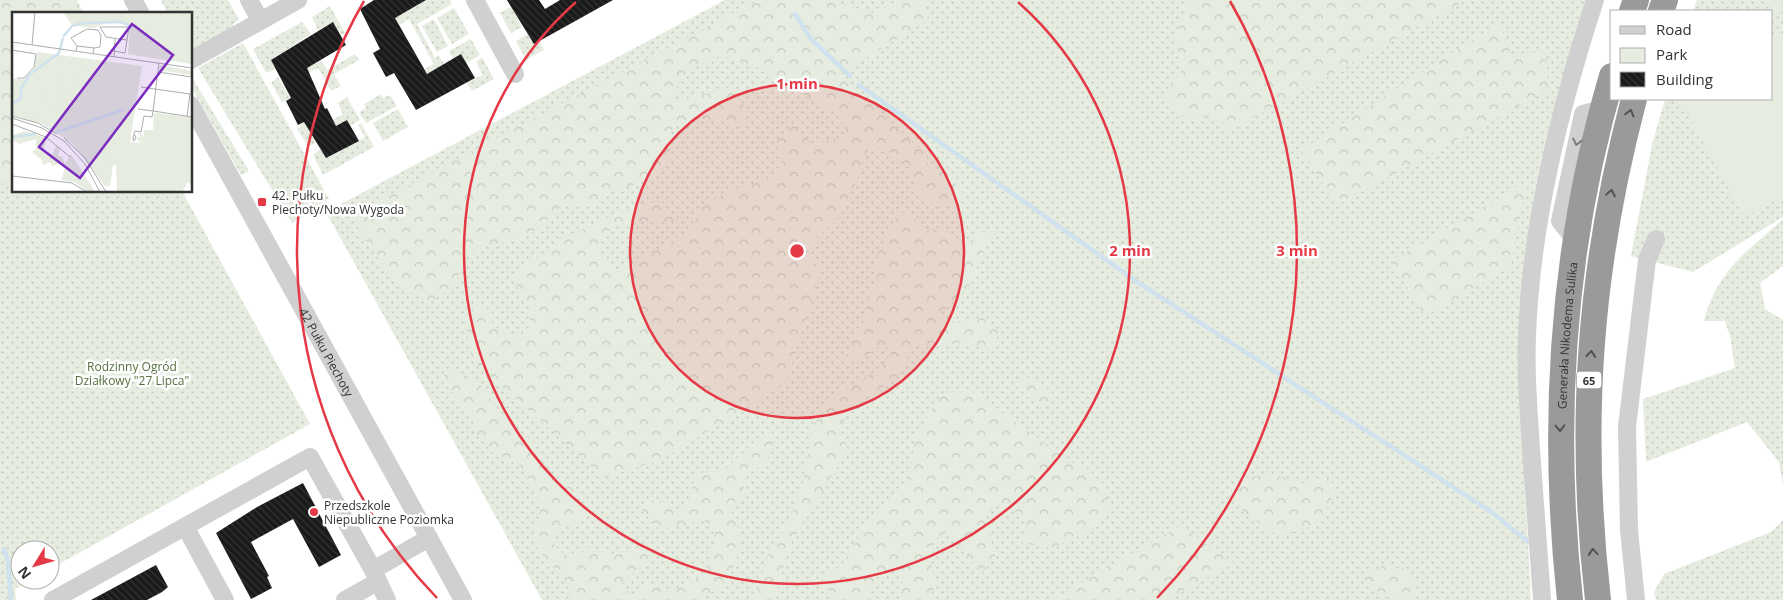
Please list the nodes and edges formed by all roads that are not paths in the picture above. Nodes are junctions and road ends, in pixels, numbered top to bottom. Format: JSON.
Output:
{"nodes":[{"id":1,"x":133,"y":0,"type":"edge"},
{"id":2,"x":249,"y":0,"type":"edge"},
{"id":3,"x":298,"y":0,"type":"edge"},
{"id":4,"x":475,"y":0,"type":"edge"},
{"id":5,"x":1595,"y":0,"type":"edge"},
{"id":6,"x":140,"y":12,"type":"edge"},
{"id":7,"x":260,"y":20,"type":"junction"},
{"id":8,"x":192,"y":59,"type":"edge"},
{"id":9,"x":515,"y":74,"type":"dead end"},
{"id":10,"x":1610,"y":82,"type":"edge"},
{"id":11,"x":1634,"y":100,"type":"edge"},
{"id":12,"x":192,"y":108,"type":"edge"},
{"id":13,"x":1602,"y":108,"type":"junction"},
{"id":14,"x":1591,"y":155,"type":"junction"},
{"id":15,"x":1617,"y":162,"type":"junction"},
{"id":16,"x":1656,"y":239,"type":"dead end"},
{"id":17,"x":1575,"y":240,"type":"junction"},
{"id":18,"x":186,"y":528,"type":"junction"},
{"id":19,"x":429,"y":538,"type":"junction"},
{"id":20,"x":375,"y":576,"type":"junction"},
{"id":21,"x":53,"y":600,"type":"edge"},
{"id":22,"x":225,"y":600,"type":"edge"},
{"id":23,"x":345,"y":600,"type":"edge"},
{"id":24,"x":387,"y":600,"type":"edge"},
{"id":25,"x":463,"y":600,"type":"edge"},
{"id":26,"x":1542,"y":600,"type":"edge"},
{"id":27,"x":1570,"y":600,"type":"edge"},
{"id":28,"x":1598,"y":600,"type":"edge"},
{"id":29,"x":1636,"y":600,"type":"edge"}],
"edges":[{"from":1,"to":6,"type":"street"},
{"from":2,"to":7,"type":"street"},
{"from":3,"to":7,"type":"street"},
{"from":4,"to":9,"type":"street"},
{"from":5,"to":26,"type":"street"},
{"from":7,"to":8,"type":"street"},
{"from":10,"to":13,"type":"highway","name":"Generała Nikodema Sulika","number":"65"},
{"from":15,"to":11,"type":"highway","name":"Generała Nikodema Sulika","number":"65","one_way":true},
{"from":12,"to":19,"type":"street","name":"42 Pułku Piechoty"},
{"from":13,"to":14,"type":"highway","name":"Generała Nikodema Sulika","number":"65"},
{"from":13,"to":17,"type":"street","one_way":true},
{"from":14,"to":15,"type":"highway"},
{"from":14,"to":17,"type":"highway","name":"Generała Nikodema Sulika","number":"65"},
{"from":28,"to":15,"type":"highway","name":"Generała Nikodema Sulika","number":"65","one_way":true},
{"from":16,"to":29,"type":"street"},
{"from":17,"to":27,"type":"highway","name":"Generała Nikodema Sulika","number":"65","one_way":true},
{"from":18,"to":20,"type":"street"},
{"from":18,"to":21,"type":"street"},
{"from":18,"to":22,"type":"street"},
{"from":19,"to":20,"type":"street"},
{"from":19,"to":25,"type":"street","name":"42 Pułku Piechoty"},
{"from":20,"to":23,"type":"street"},
{"from":20,"to":24,"type":"street"}]}
